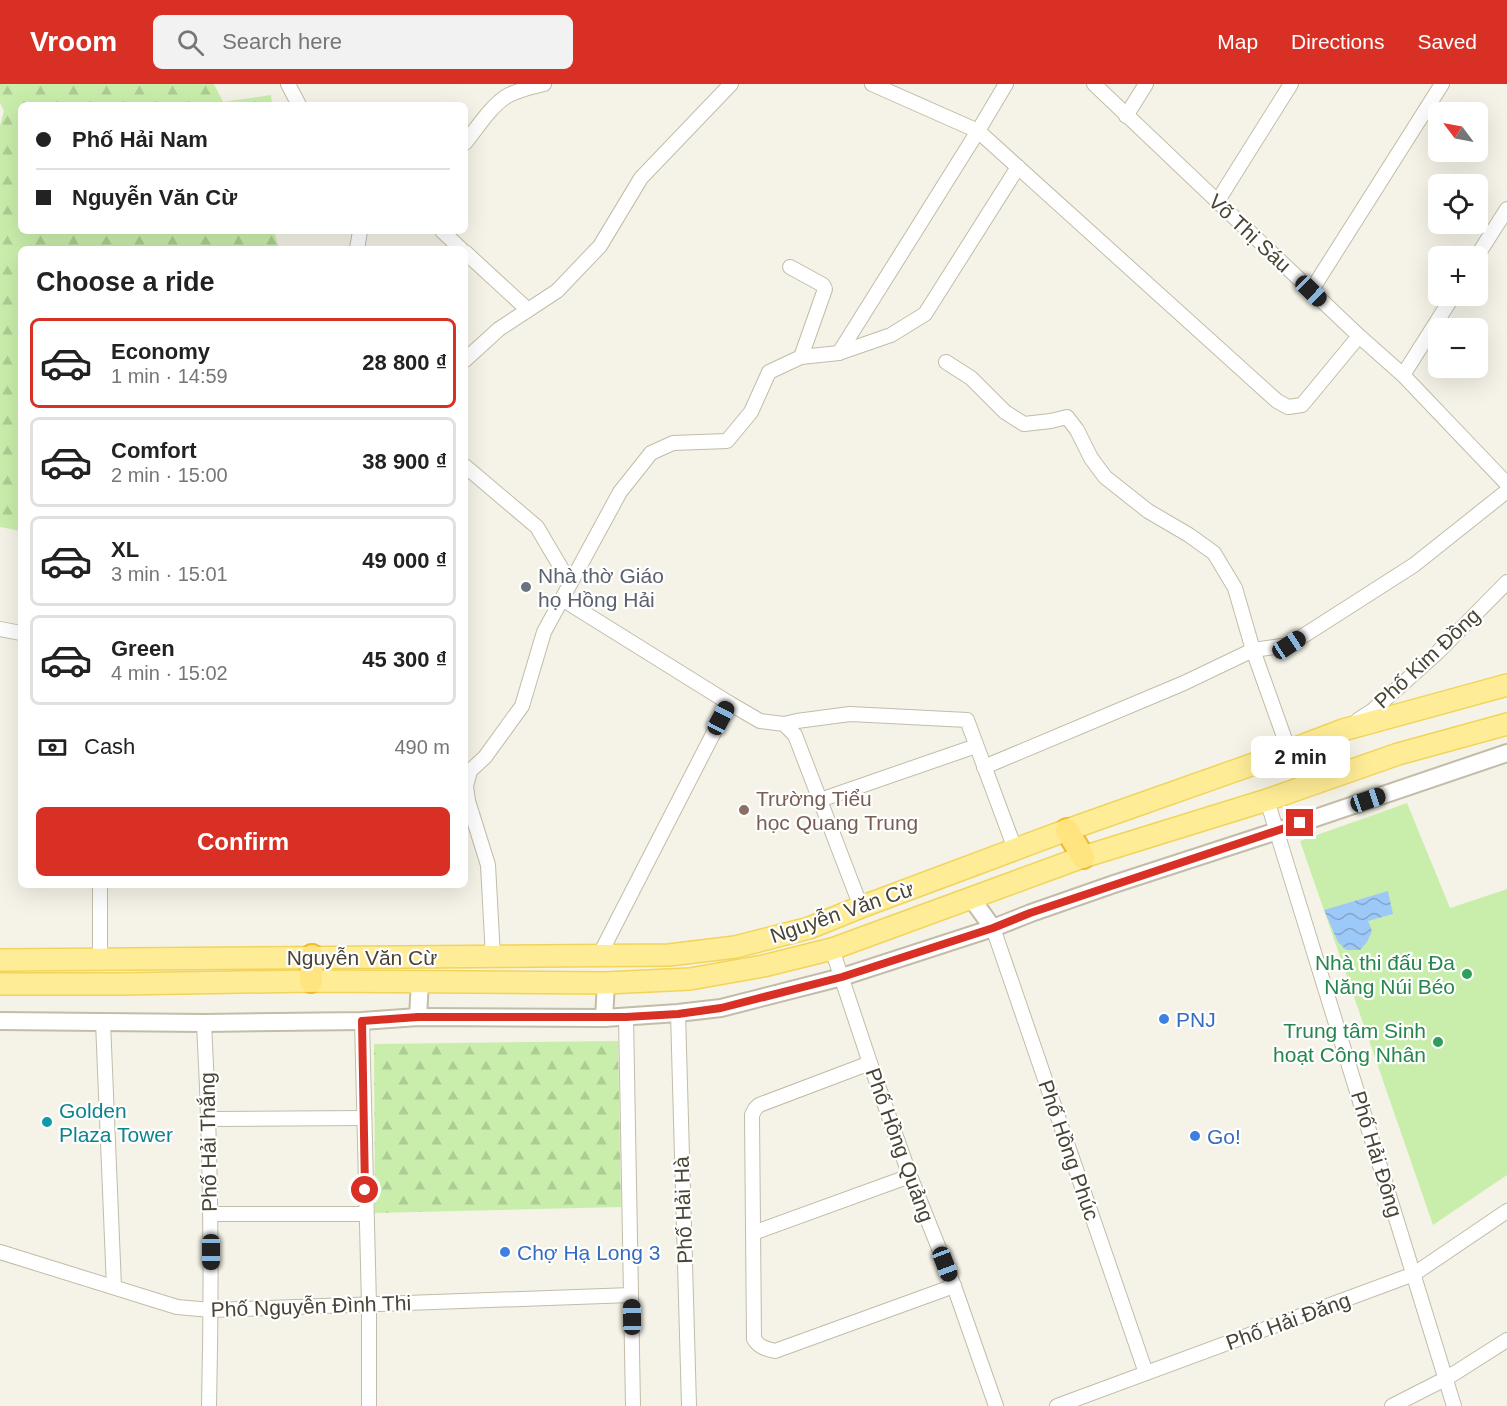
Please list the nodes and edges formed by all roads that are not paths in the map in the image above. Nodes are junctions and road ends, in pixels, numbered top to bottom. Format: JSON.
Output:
{"nodes":[{"id":1,"x":288,"y":84,"type":"edge"},
{"id":2,"x":544,"y":84,"type":"edge"},
{"id":3,"x":731,"y":84,"type":"edge"},
{"id":4,"x":872,"y":84,"type":"edge"},
{"id":5,"x":1006,"y":84,"type":"edge"},
{"id":6,"x":1094,"y":84,"type":"edge"},
{"id":7,"x":1146,"y":84,"type":"edge"},
{"id":8,"x":1292,"y":84,"type":"edge"},
{"id":9,"x":1442,"y":84,"type":"edge"},
{"id":10,"x":297,"y":102,"type":"edge"},
{"id":11,"x":1126,"y":116,"type":"junction"},
{"id":12,"x":978,"y":131,"type":"junction"},
{"id":13,"x":468,"y":139,"type":"edge"},
{"id":14,"x":1018,"y":167,"type":"junction"},
{"id":15,"x":1217,"y":202,"type":"junction"},
{"id":16,"x":1507,"y":209,"type":"edge"},
{"id":17,"x":445,"y":234,"type":"edge"},
{"id":18,"x":458,"y":246,"type":"edge"},
{"id":19,"x":1483,"y":246,"type":"edge"},
{"id":20,"x":468,"y":255,"type":"edge"},
{"id":21,"x":790,"y":267,"type":"dead end"},
{"id":22,"x":1311,"y":291,"type":"junction"},
{"id":23,"x":1447,"y":306,"type":"edge"},
{"id":24,"x":528,"y":310,"type":"junction"},
{"id":25,"x":1359,"y":336,"type":"junction"},
{"id":26,"x":839,"y":353,"type":"junction"},
{"id":27,"x":468,"y":357,"type":"edge"},
{"id":28,"x":801,"y":357,"type":"junction"},
{"id":29,"x":946,"y":362,"type":"dead end"},
{"id":30,"x":1403,"y":375,"type":"junction"},
{"id":31,"x":468,"y":469,"type":"edge"},
{"id":32,"x":1507,"y":484,"type":"edge"},
{"id":33,"x":1507,"y":491,"type":"edge"},
{"id":34,"x":1507,"y":582,"type":"edge"},
{"id":35,"x":570,"y":583,"type":"junction"},
{"id":36,"x":562,"y":599,"type":"junction"},
{"id":37,"x":0,"y":629,"type":"edge"},
{"id":38,"x":18,"y":632,"type":"edge"},
{"id":39,"x":1252,"y":650,"type":"junction"},
{"id":40,"x":1507,"y":685,"type":"edge"},
{"id":41,"x":729,"y":703,"type":"junction"},
{"id":42,"x":784,"y":724,"type":"junction"},
{"id":43,"x":1507,"y":724,"type":"edge"},
{"id":44,"x":1343,"y":730,"type":"junction"},
{"id":45,"x":976,"y":746,"type":"junction"},
{"id":46,"x":1289,"y":751,"type":"junction"},
{"id":47,"x":1507,"y":753,"type":"edge"},
{"id":48,"x":984,"y":767,"type":"junction"},
{"id":49,"x":468,"y":778,"type":"edge"},
{"id":50,"x":820,"y":800,"type":"junction"},
{"id":51,"x":1267,"y":800,"type":"junction"},
{"id":52,"x":468,"y":801,"type":"edge"},
{"id":53,"x":1066,"y":830,"type":"junction"},
{"id":54,"x":1277,"y":831,"type":"junction"},
{"id":55,"x":1014,"y":849,"type":"junction"},
{"id":56,"x":1083,"y":857,"type":"junction"},
{"id":57,"x":100,"y":888,"type":"edge"},
{"id":58,"x":971,"y":898,"type":"junction"},
{"id":59,"x":861,"y":907,"type":"junction"},
{"id":60,"x":993,"y":928,"type":"junction"},
{"id":61,"x":832,"y":949,"type":"junction"},
{"id":62,"x":312,"y":956,"type":"junction"},
{"id":63,"x":599,"y":956,"type":"junction"},
{"id":64,"x":493,"y":957,"type":"junction"},
{"id":65,"x":100,"y":959,"type":"junction"},
{"id":66,"x":0,"y":960,"type":"edge"},
{"id":67,"x":842,"y":977,"type":"junction"},
{"id":68,"x":311,"y":981,"type":"junction"},
{"id":69,"x":420,"y":982,"type":"junction"},
{"id":70,"x":606,"y":983,"type":"junction"},
{"id":71,"x":0,"y":984,"type":"edge"},
{"id":72,"x":678,"y":1014,"type":"junction"},
{"id":73,"x":418,"y":1017,"type":"junction"},
{"id":74,"x":626,"y":1017,"type":"junction"},
{"id":75,"x":604,"y":1018,"type":"junction"},
{"id":76,"x":0,"y":1021,"type":"edge"},
{"id":77,"x":362,"y":1021,"type":"junction"},
{"id":78,"x":103,"y":1022,"type":"junction"},
{"id":79,"x":204,"y":1023,"type":"junction"},
{"id":80,"x":870,"y":1063,"type":"junction"},
{"id":81,"x":364,"y":1118,"type":"junction"},
{"id":82,"x":209,"y":1119,"type":"junction"},
{"id":83,"x":910,"y":1176,"type":"junction"},
{"id":84,"x":1507,"y":1211,"type":"edge"},
{"id":85,"x":210,"y":1214,"type":"junction"},
{"id":86,"x":365,"y":1214,"type":"junction"},
{"id":87,"x":753,"y":1233,"type":"junction"},
{"id":88,"x":0,"y":1252,"type":"edge"},
{"id":89,"x":1414,"y":1274,"type":"junction"},
{"id":90,"x":954,"y":1286,"type":"junction"},
{"id":91,"x":114,"y":1287,"type":"junction"},
{"id":92,"x":631,"y":1295,"type":"junction"},
{"id":93,"x":369,"y":1305,"type":"junction"},
{"id":94,"x":211,"y":1310,"type":"junction"},
{"id":95,"x":1507,"y":1341,"type":"edge"},
{"id":96,"x":1146,"y":1373,"type":"junction"},
{"id":97,"x":1447,"y":1378,"type":"junction"},
{"id":98,"x":209,"y":1406,"type":"edge"},
{"id":99,"x":369,"y":1406,"type":"edge"},
{"id":100,"x":633,"y":1406,"type":"edge"},
{"id":101,"x":689,"y":1406,"type":"edge"},
{"id":102,"x":996,"y":1406,"type":"edge"},
{"id":103,"x":1057,"y":1406,"type":"edge"},
{"id":104,"x":1392,"y":1406,"type":"edge"},
{"id":105,"x":1454,"y":1406,"type":"edge"}],
"edges":[{"from":1,"to":10,"type":"street"},
{"from":2,"to":13,"type":"street"},
{"from":3,"to":24,"type":"street"},
{"from":4,"to":12,"type":"street"},
{"from":5,"to":12,"type":"street"},
{"from":6,"to":11,"type":"street","name":"Võ Thị Sáu"},
{"from":7,"to":11,"type":"street"},
{"from":8,"to":15,"type":"street"},
{"from":9,"to":22,"type":"street"},
{"from":11,"to":15,"type":"street","name":"Võ Thị Sáu"},
{"from":12,"to":14,"type":"street"},
{"from":12,"to":26,"type":"street"},
{"from":14,"to":25,"type":"street"},
{"from":14,"to":26,"type":"street"},
{"from":15,"to":22,"type":"street","name":"Võ Thị Sáu"},
{"from":16,"to":19,"type":"street"},
{"from":17,"to":18,"type":"street"},
{"from":20,"to":24,"type":"street"},
{"from":21,"to":28,"type":"street"},
{"from":22,"to":25,"type":"street","name":"Võ Thị Sáu"},
{"from":23,"to":30,"type":"street"},
{"from":24,"to":27,"type":"street"},
{"from":25,"to":30,"type":"street","name":"Võ Thị Sáu"},
{"from":26,"to":28,"type":"street"},
{"from":28,"to":35,"type":"street"},
{"from":29,"to":39,"type":"street"},
{"from":30,"to":32,"type":"street","name":"Võ Thị Sáu"},
{"from":31,"to":35,"type":"street"},
{"from":33,"to":39,"type":"street"},
{"from":34,"to":44,"type":"street","name":"Phố Kim Đồng"},
{"from":35,"to":36,"type":"street"},
{"from":36,"to":41,"type":"street"},
{"from":36,"to":49,"type":"street"},
{"from":37,"to":38,"type":"street"},
{"from":39,"to":46,"type":"street"},
{"from":39,"to":48,"type":"street"},
{"from":40,"to":44,"type":"main road","name":"Nguyễn Văn Cừ"},
{"from":41,"to":42,"type":"street"},
{"from":41,"to":63,"type":"street"},
{"from":42,"to":45,"type":"street"},
{"from":42,"to":50,"type":"street"},
{"from":43,"to":51,"type":"main road","name":"Nguyễn Văn Cừ"},
{"from":44,"to":46,"type":"main road","name":"Nguyễn Văn Cừ"},
{"from":45,"to":48,"type":"street"},
{"from":45,"to":50,"type":"street"},
{"from":46,"to":53,"type":"main road","name":"Nguyễn Văn Cừ"},
{"from":47,"to":54,"type":"street"},
{"from":48,"to":55,"type":"street"},
{"from":50,"to":59,"type":"street"},
{"from":51,"to":54,"type":"street","name":"Phố Hải Đông"},
{"from":51,"to":56,"type":"main road","name":"Nguyễn Văn Cừ"},
{"from":52,"to":64,"type":"street"},
{"from":53,"to":55,"type":"main road","name":"Nguyễn Văn Cừ"},
{"from":53,"to":56,"type":"highway"},
{"from":54,"to":60,"type":"street"},
{"from":54,"to":89,"type":"street","name":"Phố Hải Đông"},
{"from":55,"to":59,"type":"main road","name":"Nguyễn Văn Cừ"},
{"from":56,"to":58,"type":"main road","name":"Nguyễn Văn Cừ"},
{"from":57,"to":65,"type":"street"},
{"from":58,"to":60,"type":"street"},
{"from":58,"to":61,"type":"main road","name":"Nguyễn Văn Cừ"},
{"from":59,"to":63,"type":"main road","name":"Nguyễn Văn Cừ"},
{"from":60,"to":67,"type":"street"},
{"from":60,"to":96,"type":"street","name":"Phố Hồng Phúc"},
{"from":61,"to":67,"type":"street","name":"Phố Hồng Quảng"},
{"from":61,"to":70,"type":"main road","name":"Nguyễn Văn Cừ"},
{"from":62,"to":64,"type":"main road","name":"Nguyễn Văn Cừ"},
{"from":62,"to":65,"type":"main road","name":"Nguyễn Văn Cừ"},
{"from":62,"to":68,"type":"highway"},
{"from":63,"to":64,"type":"main road","name":"Nguyễn Văn Cừ"},
{"from":65,"to":66,"type":"main road","name":"Nguyễn Văn Cừ"},
{"from":67,"to":72,"type":"street"},
{"from":67,"to":80,"type":"street","name":"Phố Hồng Quảng"},
{"from":68,"to":69,"type":"main road","name":"Nguyễn Văn Cừ"},
{"from":68,"to":71,"type":"main road","name":"Nguyễn Văn Cừ"},
{"from":69,"to":70,"type":"main road","name":"Nguyễn Văn Cừ"},
{"from":69,"to":73,"type":"street"},
{"from":70,"to":75,"type":"street"},
{"from":72,"to":74,"type":"street"},
{"from":72,"to":101,"type":"street","name":"Phố Hải Hà"},
{"from":73,"to":75,"type":"street"},
{"from":73,"to":77,"type":"street"},
{"from":74,"to":75,"type":"street"},
{"from":74,"to":92,"type":"street"},
{"from":76,"to":78,"type":"street"},
{"from":77,"to":79,"type":"street"},
{"from":77,"to":81,"type":"street"},
{"from":78,"to":79,"type":"street"},
{"from":78,"to":91,"type":"street"},
{"from":79,"to":82,"type":"street","name":"Phố Hải Thắng"},
{"from":80,"to":83,"type":"street","name":"Phố Hồng Quảng"},
{"from":80,"to":87,"type":"street"},
{"from":81,"to":82,"type":"street"},
{"from":81,"to":86,"type":"street"},
{"from":82,"to":85,"type":"street","name":"Phố Hải Thắng"},
{"from":83,"to":87,"type":"street"},
{"from":83,"to":90,"type":"street","name":"Phố Hồng Quảng"},
{"from":84,"to":89,"type":"street","name":"Phố Hải Đăng"},
{"from":85,"to":86,"type":"street"},
{"from":85,"to":94,"type":"street","name":"Phố Hải Thắng"},
{"from":86,"to":93,"type":"street"},
{"from":87,"to":90,"type":"street"},
{"from":88,"to":91,"type":"street","name":"Phố Nguyễn Đình Thi"},
{"from":89,"to":96,"type":"street","name":"Phố Hải Đăng"},
{"from":89,"to":97,"type":"street","name":"Phố Hải Đông"},
{"from":90,"to":102,"type":"street","name":"Phố Hồng Quảng"},
{"from":91,"to":94,"type":"street","name":"Phố Nguyễn Đình Thi"},
{"from":92,"to":93,"type":"street","name":"Phố Nguyễn Đình Thi"},
{"from":92,"to":100,"type":"street"},
{"from":93,"to":94,"type":"street","name":"Phố Nguyễn Đình Thi"},
{"from":93,"to":99,"type":"street"},
{"from":94,"to":98,"type":"street","name":"Phố Hải Thắng"},
{"from":95,"to":97,"type":"street"},
{"from":96,"to":103,"type":"street","name":"Phố Hải Đăng"},
{"from":97,"to":104,"type":"street"},
{"from":97,"to":105,"type":"street","name":"Phố Hải Đông"}]}
